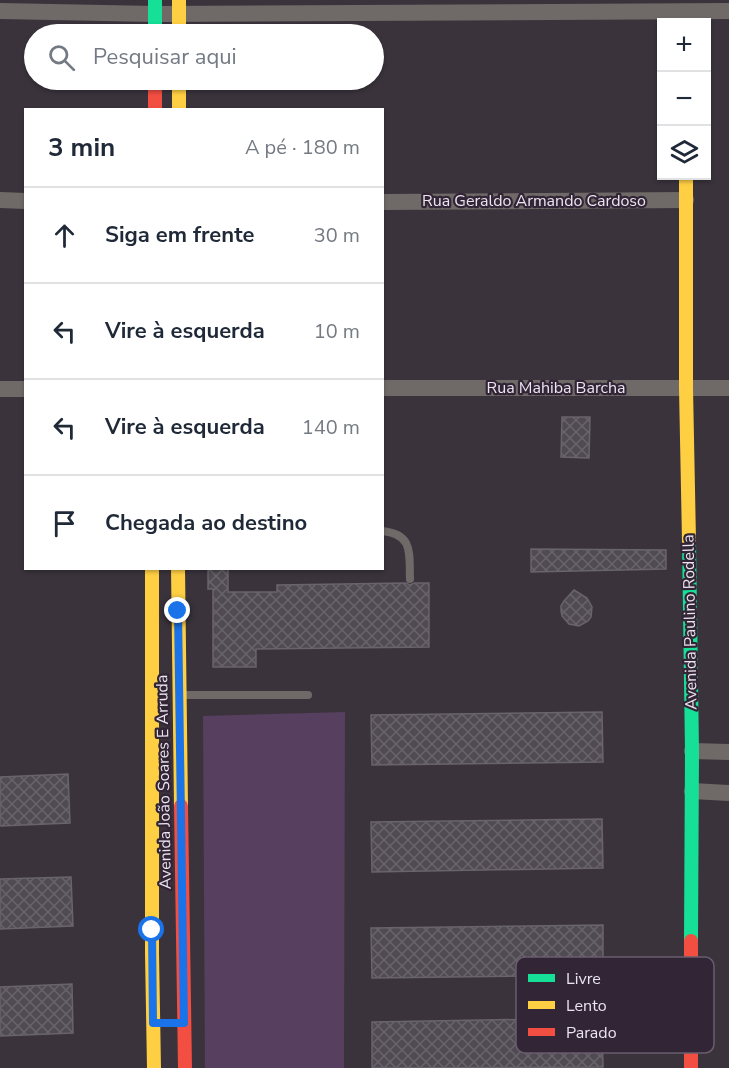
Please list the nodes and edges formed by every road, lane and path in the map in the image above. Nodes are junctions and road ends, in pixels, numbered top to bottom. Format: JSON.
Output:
{"nodes":[{"id":1,"x":156,"y":7,"type":"edge"},
{"id":2,"x":179,"y":7,"type":"edge"},
{"id":3,"x":685,"y":11,"type":"edge"},
{"id":4,"x":729,"y":11,"type":"edge"},
{"id":5,"x":0,"y":12,"type":"edge"},
{"id":6,"x":155,"y":24,"type":"edge"},
{"id":7,"x":179,"y":24,"type":"edge"},
{"id":8,"x":155,"y":90,"type":"edge"},
{"id":9,"x":179,"y":90,"type":"edge"},
{"id":10,"x":155,"y":108,"type":"edge"},
{"id":11,"x":178,"y":108,"type":"edge"},
{"id":12,"x":686,"y":180,"type":"edge"},
{"id":13,"x":0,"y":200,"type":"edge"},
{"id":14,"x":686,"y":200,"type":"junction"},
{"id":15,"x":24,"y":201,"type":"edge"},
{"id":16,"x":384,"y":202,"type":"edge"},
{"id":17,"x":384,"y":388,"type":"edge"},
{"id":18,"x":686,"y":388,"type":"junction"},
{"id":19,"x":729,"y":388,"type":"edge"},
{"id":20,"x":0,"y":389,"type":"edge"},
{"id":21,"x":24,"y":389,"type":"edge"},
{"id":22,"x":384,"y":531,"type":"edge"},
{"id":23,"x":152,"y":570,"type":"edge"},
{"id":24,"x":178,"y":570,"type":"edge"},
{"id":25,"x":410,"y":579,"type":"dead end"},
{"id":26,"x":180,"y":695,"type":"junction"},
{"id":27,"x":308,"y":695,"type":"dead end"},
{"id":28,"x":693,"y":751,"type":"junction"},
{"id":29,"x":729,"y":752,"type":"edge"},
{"id":30,"x":692,"y":791,"type":"junction"},
{"id":31,"x":729,"y":793,"type":"edge"},
{"id":32,"x":692,"y":957,"type":"edge"},
{"id":33,"x":169,"y":1023,"type":"junction"},
{"id":34,"x":691,"y":1053,"type":"edge"},
{"id":35,"x":154,"y":1068,"type":"edge"},
{"id":36,"x":185,"y":1068,"type":"edge"},
{"id":37,"x":691,"y":1068,"type":"edge"}],
"edges":[{"from":1,"to":2,"type":"street"},
{"from":1,"to":5,"type":"street"},
{"from":1,"to":6,"type":"street"},
{"from":2,"to":3,"type":"street"},
{"from":2,"to":7,"type":"street"},
{"from":3,"to":4,"type":"street"},
{"from":8,"to":10,"type":"street"},
{"from":9,"to":11,"type":"street"},
{"from":12,"to":14,"type":"street","name":"Avenida Paulino Rodella"},
{"from":13,"to":15,"type":"street"},
{"from":14,"to":16,"type":"street","name":"Rua Geraldo Armando Cardoso"},
{"from":14,"to":18,"type":"street","name":"Avenida Paulino Rodella"},
{"from":17,"to":18,"type":"street","name":"Rua Mahiba Barcha"},
{"from":18,"to":19,"type":"street","name":"Rua Mahiba Barcha"},
{"from":18,"to":28,"type":"street","name":"Avenida Paulino Rodella"},
{"from":20,"to":21,"type":"street"},
{"from":22,"to":25,"type":"lane"},
{"from":23,"to":33,"type":"street","name":"Avenida João Soares E Arruda"},
{"from":24,"to":26,"type":"street","name":"Avenida João Soares E Arruda"},
{"from":26,"to":27,"type":"lane"},
{"from":26,"to":33,"type":"street","name":"Avenida João Soares E Arruda"},
{"from":28,"to":29,"type":"street"},
{"from":28,"to":30,"type":"street","name":"Avenida Paulino Rodella"},
{"from":30,"to":31,"type":"street"},
{"from":30,"to":32,"type":"street","name":"Avenida Paulino Rodella"},
{"from":33,"to":35,"type":"street","name":"Avenida João Soares E Arruda"},
{"from":33,"to":36,"type":"street","name":"Avenida João Soares E Arruda"},
{"from":34,"to":37,"type":"street","name":"Avenida Paulino Rodella"}]}
